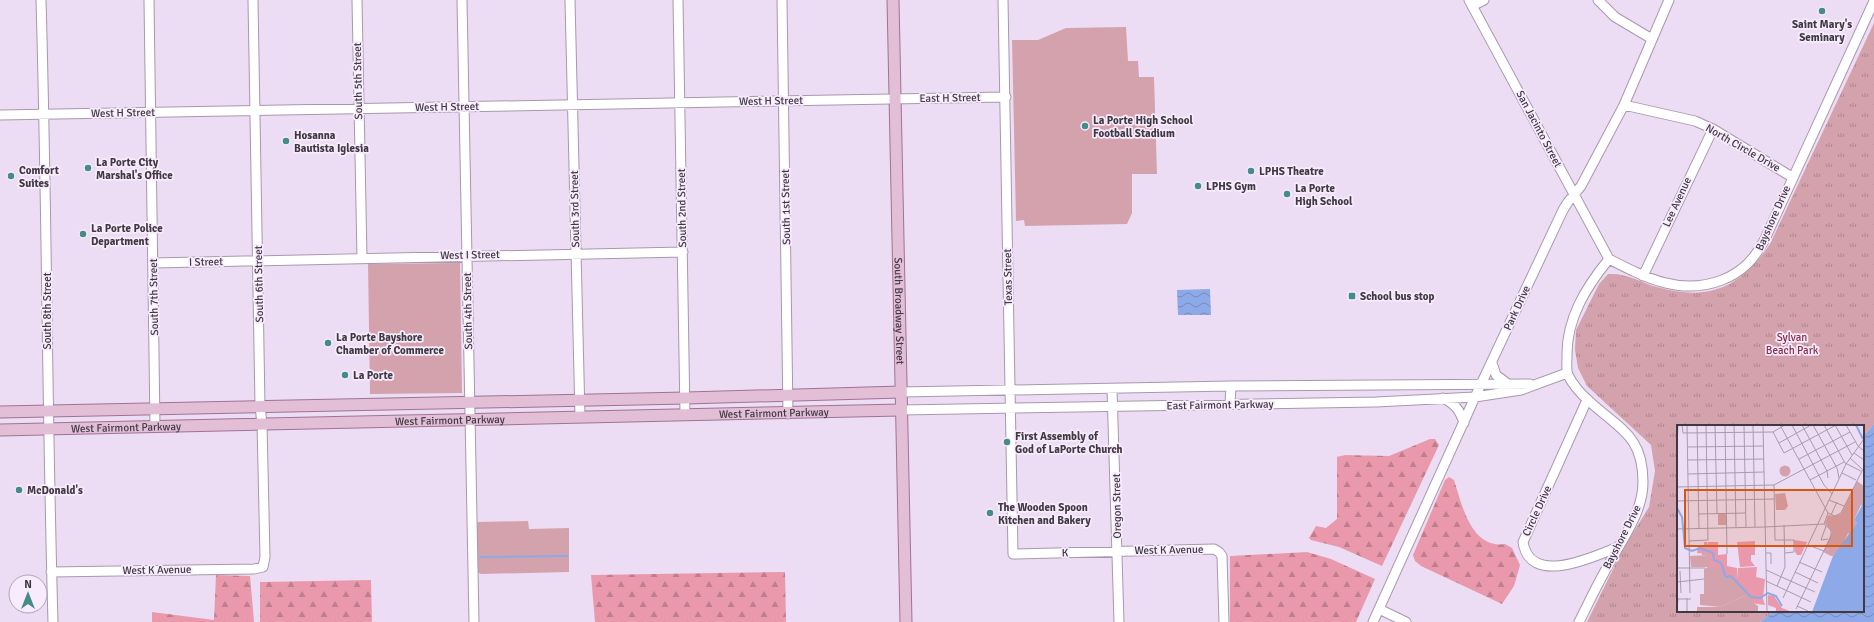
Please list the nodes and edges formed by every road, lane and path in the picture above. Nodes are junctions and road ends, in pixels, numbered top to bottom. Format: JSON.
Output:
{"nodes":[{"id":1,"x":41,"y":0,"type":"edge"},
{"id":2,"x":149,"y":0,"type":"edge"},
{"id":3,"x":253,"y":0,"type":"edge"},
{"id":4,"x":357,"y":0,"type":"edge"},
{"id":5,"x":462,"y":0,"type":"edge"},
{"id":6,"x":570,"y":0,"type":"edge"},
{"id":7,"x":678,"y":0,"type":"edge"},
{"id":8,"x":782,"y":0,"type":"edge"},
{"id":9,"x":893,"y":0,"type":"edge"},
{"id":10,"x":1004,"y":0,"type":"edge"},
{"id":11,"x":1484,"y":0,"type":"edge"},
{"id":12,"x":1598,"y":0,"type":"edge"},
{"id":13,"x":1670,"y":0,"type":"edge"},
{"id":14,"x":1874,"y":1,"type":"edge"},
{"id":15,"x":1470,"y":3,"type":"edge"},
{"id":16,"x":1652,"y":39,"type":"junction"},
{"id":17,"x":1006,"y":97,"type":"junction"},
{"id":18,"x":894,"y":99,"type":"junction"},
{"id":19,"x":784,"y":100,"type":"junction"},
{"id":20,"x":680,"y":102,"type":"junction"},
{"id":21,"x":573,"y":105,"type":"junction"},
{"id":22,"x":1624,"y":105,"type":"junction"},
{"id":23,"x":465,"y":107,"type":"junction"},
{"id":24,"x":359,"y":109,"type":"junction"},
{"id":25,"x":256,"y":111,"type":"junction"},
{"id":26,"x":152,"y":113,"type":"junction"},
{"id":27,"x":0,"y":115,"type":"edge"},
{"id":28,"x":44,"y":115,"type":"junction"},
{"id":29,"x":1713,"y":129,"type":"junction"},
{"id":30,"x":1792,"y":177,"type":"junction"},
{"id":31,"x":1575,"y":195,"type":"junction"},
{"id":32,"x":682,"y":252,"type":"junction"},
{"id":33,"x":576,"y":253,"type":"junction"},
{"id":34,"x":466,"y":256,"type":"junction"},
{"id":35,"x":362,"y":258,"type":"junction"},
{"id":36,"x":1609,"y":259,"type":"junction"},
{"id":37,"x":258,"y":261,"type":"junction"},
{"id":38,"x":154,"y":263,"type":"junction"},
{"id":39,"x":1643,"y":276,"type":"junction"},
{"id":40,"x":1492,"y":363,"type":"junction"},
{"id":41,"x":1567,"y":373,"type":"junction"},
{"id":42,"x":1482,"y":383,"type":"junction"},
{"id":43,"x":1508,"y":384,"type":"junction"},
{"id":44,"x":1538,"y":384,"type":"junction"},
{"id":45,"x":1231,"y":386,"type":"junction"},
{"id":46,"x":1112,"y":389,"type":"junction"},
{"id":47,"x":1010,"y":390,"type":"junction"},
{"id":48,"x":901,"y":392,"type":"junction"},
{"id":49,"x":840,"y":394,"type":"junction"},
{"id":50,"x":788,"y":395,"type":"junction"},
{"id":51,"x":1475,"y":397,"type":"junction"},
{"id":52,"x":686,"y":398,"type":"junction"},
{"id":53,"x":1442,"y":398,"type":"junction"},
{"id":54,"x":579,"y":400,"type":"junction"},
{"id":55,"x":1587,"y":400,"type":"junction"},
{"id":56,"x":470,"y":402,"type":"junction"},
{"id":57,"x":365,"y":404,"type":"junction"},
{"id":58,"x":1230,"y":404,"type":"junction"},
{"id":59,"x":260,"y":406,"type":"junction"},
{"id":60,"x":1114,"y":407,"type":"junction"},
{"id":61,"x":155,"y":408,"type":"junction"},
{"id":62,"x":1012,"y":409,"type":"junction"},
{"id":63,"x":901,"y":410,"type":"junction"},
{"id":64,"x":47,"y":411,"type":"junction"},
{"id":65,"x":0,"y":412,"type":"edge"},
{"id":66,"x":841,"y":412,"type":"junction"},
{"id":67,"x":788,"y":414,"type":"junction"},
{"id":68,"x":686,"y":415,"type":"junction"},
{"id":69,"x":580,"y":417,"type":"junction"},
{"id":70,"x":470,"y":420,"type":"junction"},
{"id":71,"x":366,"y":422,"type":"junction"},
{"id":72,"x":1464,"y":423,"type":"junction"},
{"id":73,"x":262,"y":424,"type":"junction"},
{"id":74,"x":155,"y":426,"type":"junction"},
{"id":75,"x":48,"y":428,"type":"junction"},
{"id":76,"x":0,"y":430,"type":"edge"},
{"id":77,"x":1618,"y":546,"type":"junction"},
{"id":78,"x":1118,"y":551,"type":"junction"},
{"id":79,"x":1013,"y":554,"type":"joint"},
{"id":80,"x":263,"y":567,"type":"joint"},
{"id":81,"x":51,"y":572,"type":"junction"},
{"id":82,"x":1379,"y":609,"type":"junction"},
{"id":83,"x":52,"y":622,"type":"edge"},
{"id":84,"x":474,"y":622,"type":"edge"},
{"id":85,"x":906,"y":622,"type":"edge"},
{"id":86,"x":1119,"y":622,"type":"edge"},
{"id":87,"x":1224,"y":622,"type":"edge"},
{"id":88,"x":1373,"y":622,"type":"edge"},
{"id":89,"x":1406,"y":622,"type":"edge"},
{"id":90,"x":1579,"y":622,"type":"edge"}],
"edges":[{"from":1,"to":28,"type":"street","name":"South 8th Street"},
{"from":2,"to":26,"type":"street","name":"South 7th Street"},
{"from":3,"to":25,"type":"street","name":"South 6th Street"},
{"from":4,"to":24,"type":"street","name":"South 5th Street"},
{"from":5,"to":23,"type":"street","name":"South 4th Street"},
{"from":6,"to":21,"type":"street","name":"South 3rd Street"},
{"from":7,"to":20,"type":"street","name":"South 2nd Street"},
{"from":8,"to":19,"type":"street","name":"South 1st Street"},
{"from":9,"to":18,"type":"main road","name":"South Broadway Street"},
{"from":10,"to":17,"type":"street","name":"Texas Street"},
{"from":11,"to":15,"type":"street"},
{"from":12,"to":16,"type":"street"},
{"from":13,"to":16,"type":"street","name":"Park Drive"},
{"from":14,"to":30,"type":"street","name":"Bayshore Drive"},
{"from":15,"to":31,"type":"street","name":"San Jacinto Street"},
{"from":16,"to":22,"type":"street","name":"Park Drive"},
{"from":17,"to":18,"type":"street","name":"East H Street"},
{"from":17,"to":47,"type":"street","name":"Texas Street"},
{"from":18,"to":19,"type":"street","name":"West H Street"},
{"from":18,"to":48,"type":"main road","name":"South Broadway Street"},
{"from":19,"to":20,"type":"street","name":"West H Street"},
{"from":19,"to":50,"type":"street","name":"South 1st Street"},
{"from":20,"to":21,"type":"street","name":"West H Street"},
{"from":20,"to":32,"type":"street","name":"South 2nd Street"},
{"from":21,"to":23,"type":"street","name":"West H Street"},
{"from":21,"to":33,"type":"street","name":"South 3rd Street"},
{"from":22,"to":29,"type":"street","name":"North Circle Drive"},
{"from":22,"to":31,"type":"street","name":"Park Drive"},
{"from":23,"to":24,"type":"street","name":"West H Street"},
{"from":23,"to":34,"type":"street","name":"South 4th Street"},
{"from":24,"to":25,"type":"street","name":"West H Street"},
{"from":24,"to":35,"type":"street","name":"South 5th Street"},
{"from":25,"to":26,"type":"street","name":"West H Street"},
{"from":25,"to":37,"type":"street","name":"South 6th Street"},
{"from":26,"to":28,"type":"street","name":"West H Street"},
{"from":26,"to":38,"type":"street","name":"South 7th Street"},
{"from":27,"to":28,"type":"street","name":"West H Street"},
{"from":28,"to":64,"type":"street","name":"South 8th Street"},
{"from":29,"to":30,"type":"street","name":"North Circle Drive"},
{"from":29,"to":39,"type":"street","name":"Lee Avenue"},
{"from":30,"to":39,"type":"street","name":"Bayshore Drive"},
{"from":31,"to":36,"type":"street","name":"San Jacinto Street"},
{"from":31,"to":40,"type":"street","name":"Park Drive"},
{"from":32,"to":33,"type":"street","name":"West I Street"},
{"from":32,"to":52,"type":"street","name":"South 2nd Street"},
{"from":33,"to":34,"type":"street","name":"West I Street"},
{"from":33,"to":54,"type":"street","name":"South 3rd Street"},
{"from":34,"to":35,"type":"street","name":"West I Street"},
{"from":34,"to":56,"type":"street","name":"South 4th Street"},
{"from":35,"to":37,"type":"street","name":"West I Street"},
{"from":36,"to":39,"type":"street","name":"Bayshore Drive"},
{"from":36,"to":41,"type":"street"},
{"from":37,"to":38,"type":"street","name":"I Street"},
{"from":37,"to":59,"type":"street","name":"South 6th Street"},
{"from":38,"to":61,"type":"street","name":"South 7th Street"},
{"from":40,"to":42,"type":"street","name":"Park Drive"},
{"from":40,"to":43,"type":"street"},
{"from":41,"to":44,"type":"street","name":"East Fairmont Parkway"},
{"from":41,"to":55,"type":"street","name":"Bayshore Drive"},
{"from":42,"to":43,"type":"street","name":"East Fairmont Parkway"},
{"from":42,"to":45,"type":"street","name":"East Fairmont Parkway"},
{"from":42,"to":51,"type":"street","name":"Park Drive"},
{"from":43,"to":44,"type":"street","name":"East Fairmont Parkway"},
{"from":44,"to":51,"type":"street","name":"East Fairmont Parkway"},
{"from":45,"to":46,"type":"street","name":"East Fairmont Parkway"},
{"from":45,"to":58,"type":"street"},
{"from":46,"to":47,"type":"street","name":"East Fairmont Parkway"},
{"from":46,"to":60,"type":"street","name":"Oregon Street"},
{"from":47,"to":48,"type":"street","name":"East Fairmont Parkway"},
{"from":47,"to":62,"type":"street","name":"Texas Street"},
{"from":48,"to":49,"type":"main road","name":"West Fairmont Parkway"},
{"from":48,"to":63,"type":"main road","name":"South Broadway Street"},
{"from":49,"to":50,"type":"main road","name":"West Fairmont Parkway"},
{"from":49,"to":66,"type":"main road"},
{"from":50,"to":52,"type":"main road","name":"West Fairmont Parkway"},
{"from":50,"to":67,"type":"street","name":"South 1st Street"},
{"from":51,"to":53,"type":"street","name":"East Fairmont Parkway"},
{"from":51,"to":72,"type":"street","name":"Park Drive"},
{"from":52,"to":54,"type":"main road","name":"West Fairmont Parkway"},
{"from":52,"to":68,"type":"street","name":"South 2nd Street"},
{"from":53,"to":58,"type":"street","name":"East Fairmont Parkway"},
{"from":53,"to":72,"type":"street"},
{"from":54,"to":56,"type":"main road","name":"West Fairmont Parkway"},
{"from":54,"to":69,"type":"street","name":"South 3rd Street"},
{"from":55,"to":77,"type":"street","name":"Bayshore Drive"},
{"from":55,"to":77,"type":"street","name":"Circle Drive"},
{"from":56,"to":57,"type":"main road","name":"West Fairmont Parkway"},
{"from":56,"to":70,"type":"street","name":"South 4th Street"},
{"from":57,"to":59,"type":"main road","name":"West Fairmont Parkway"},
{"from":57,"to":71,"type":"main road"},
{"from":58,"to":60,"type":"street","name":"East Fairmont Parkway"},
{"from":59,"to":61,"type":"main road","name":"West Fairmont Parkway"},
{"from":59,"to":73,"type":"street","name":"South 6th Street"},
{"from":60,"to":62,"type":"street","name":"East Fairmont Parkway"},
{"from":60,"to":78,"type":"street","name":"Oregon Street"},
{"from":61,"to":64,"type":"main road","name":"West Fairmont Parkway"},
{"from":61,"to":74,"type":"street","name":"South 7th Street"},
{"from":62,"to":63,"type":"street","name":"East Fairmont Parkway"},
{"from":62,"to":79,"type":"street","name":"Texas Street"},
{"from":63,"to":66,"type":"main road","name":"West Fairmont Parkway"},
{"from":63,"to":85,"type":"main road","name":"South Broadway Street"},
{"from":64,"to":65,"type":"main road","name":"West Fairmont Parkway"},
{"from":64,"to":75,"type":"street","name":"South 8th Street"},
{"from":66,"to":67,"type":"main road","name":"West Fairmont Parkway"},
{"from":67,"to":68,"type":"main road","name":"West Fairmont Parkway"},
{"from":68,"to":69,"type":"main road","name":"West Fairmont Parkway"},
{"from":69,"to":70,"type":"main road","name":"West Fairmont Parkway"},
{"from":70,"to":71,"type":"main road","name":"West Fairmont Parkway"},
{"from":70,"to":84,"type":"street","name":"South 4th Street"},
{"from":71,"to":73,"type":"main road","name":"West Fairmont Parkway"},
{"from":72,"to":82,"type":"street","name":"Park Drive"},
{"from":73,"to":74,"type":"main road","name":"West Fairmont Parkway"},
{"from":73,"to":80,"type":"street","name":"South 6th Street"},
{"from":74,"to":75,"type":"main road","name":"West Fairmont Parkway"},
{"from":75,"to":76,"type":"main road","name":"West Fairmont Parkway"},
{"from":75,"to":81,"type":"street","name":"South 8th Street"},
{"from":77,"to":90,"type":"street","name":"Bayshore Drive"},
{"from":78,"to":79,"type":"street","name":"K"},
{"from":78,"to":86,"type":"street","name":"Oregon Street"},
{"from":78,"to":87,"type":"street","name":"West K Avenue"},
{"from":80,"to":81,"type":"street","name":"West K Avenue"},
{"from":81,"to":83,"type":"street","name":"South 8th Street"},
{"from":82,"to":88,"type":"street","name":"Park Drive"},
{"from":82,"to":89,"type":"street"}]}
